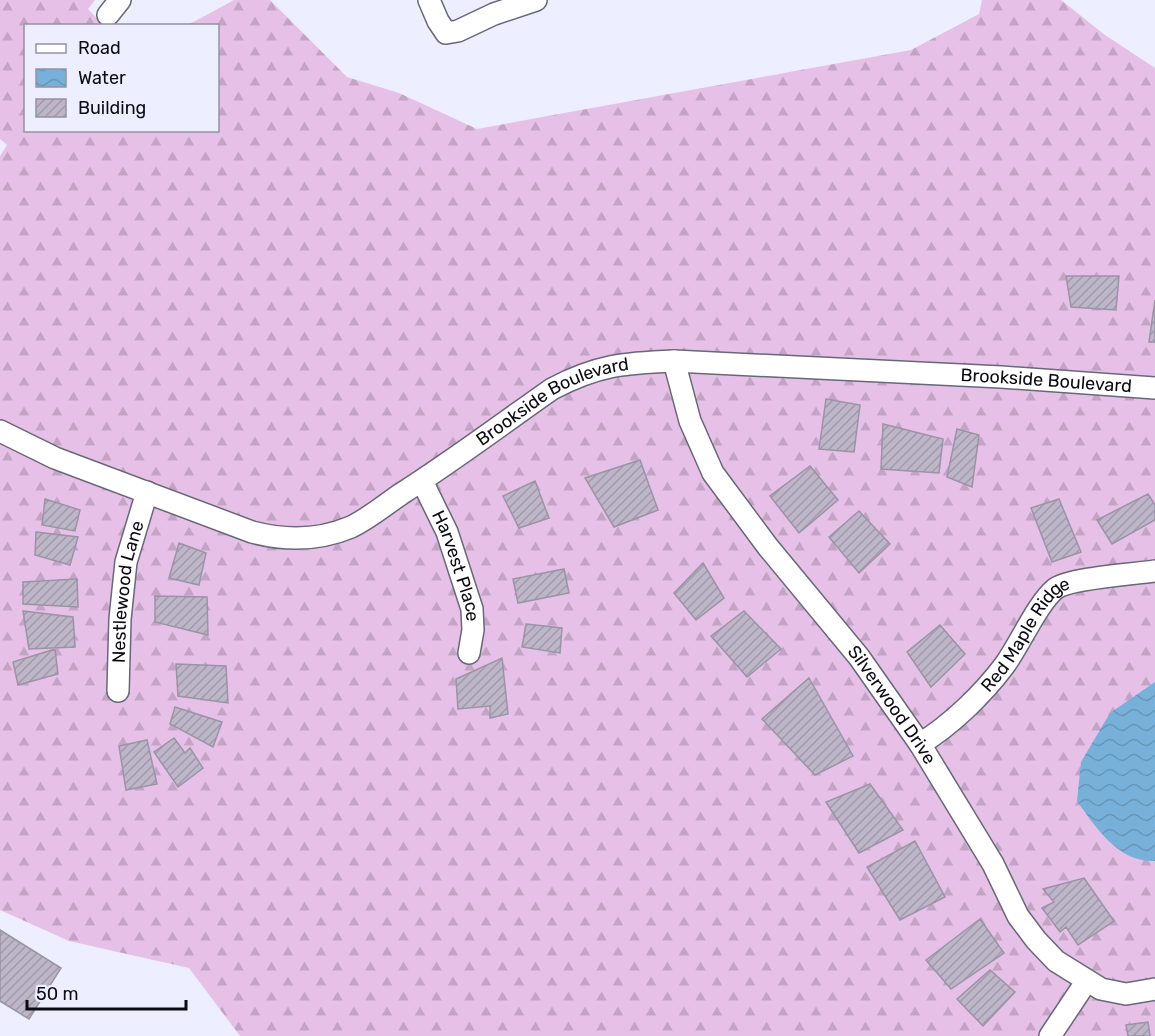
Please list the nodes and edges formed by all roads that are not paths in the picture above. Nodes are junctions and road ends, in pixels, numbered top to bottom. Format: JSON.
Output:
{"nodes":[{"id":1,"x":429,"y":0,"type":"edge"},
{"id":2,"x":536,"y":0,"type":"edge"},
{"id":3,"x":674,"y":362,"type":"junction"},
{"id":4,"x":1155,"y":388,"type":"edge"},
{"id":5,"x":0,"y":431,"type":"edge"},
{"id":6,"x":422,"y":481,"type":"junction"},
{"id":7,"x":147,"y":492,"type":"junction"},
{"id":8,"x":1155,"y":571,"type":"edge"},
{"id":9,"x":469,"y":653,"type":"dead end"},
{"id":10,"x":118,"y":691,"type":"dead end"},
{"id":11,"x":920,"y":744,"type":"junction"},
{"id":12,"x":1086,"y":982,"type":"junction"},
{"id":13,"x":1155,"y":989,"type":"edge"},
{"id":14,"x":1050,"y":1036,"type":"edge"}],
"edges":[{"from":1,"to":2,"type":"street"},
{"from":3,"to":4,"type":"street","name":"Brookside Boulevard"},
{"from":3,"to":6,"type":"street","name":"Brookside Boulevard"},
{"from":3,"to":11,"type":"street","name":"Silverwood Drive"},
{"from":5,"to":7,"type":"street","name":"Brookside Boulevard"},
{"from":6,"to":7,"type":"street","name":"Brookside Boulevard"},
{"from":6,"to":9,"type":"street","name":"Harvest Place"},
{"from":7,"to":10,"type":"street","name":"Nestlewood Lane"},
{"from":8,"to":11,"type":"street","name":"Red Maple Ridge"},
{"from":11,"to":12,"type":"street","name":"Silverwood Drive"},
{"from":12,"to":13,"type":"street","name":"Silverwood Drive"},
{"from":12,"to":14,"type":"street"}]}
